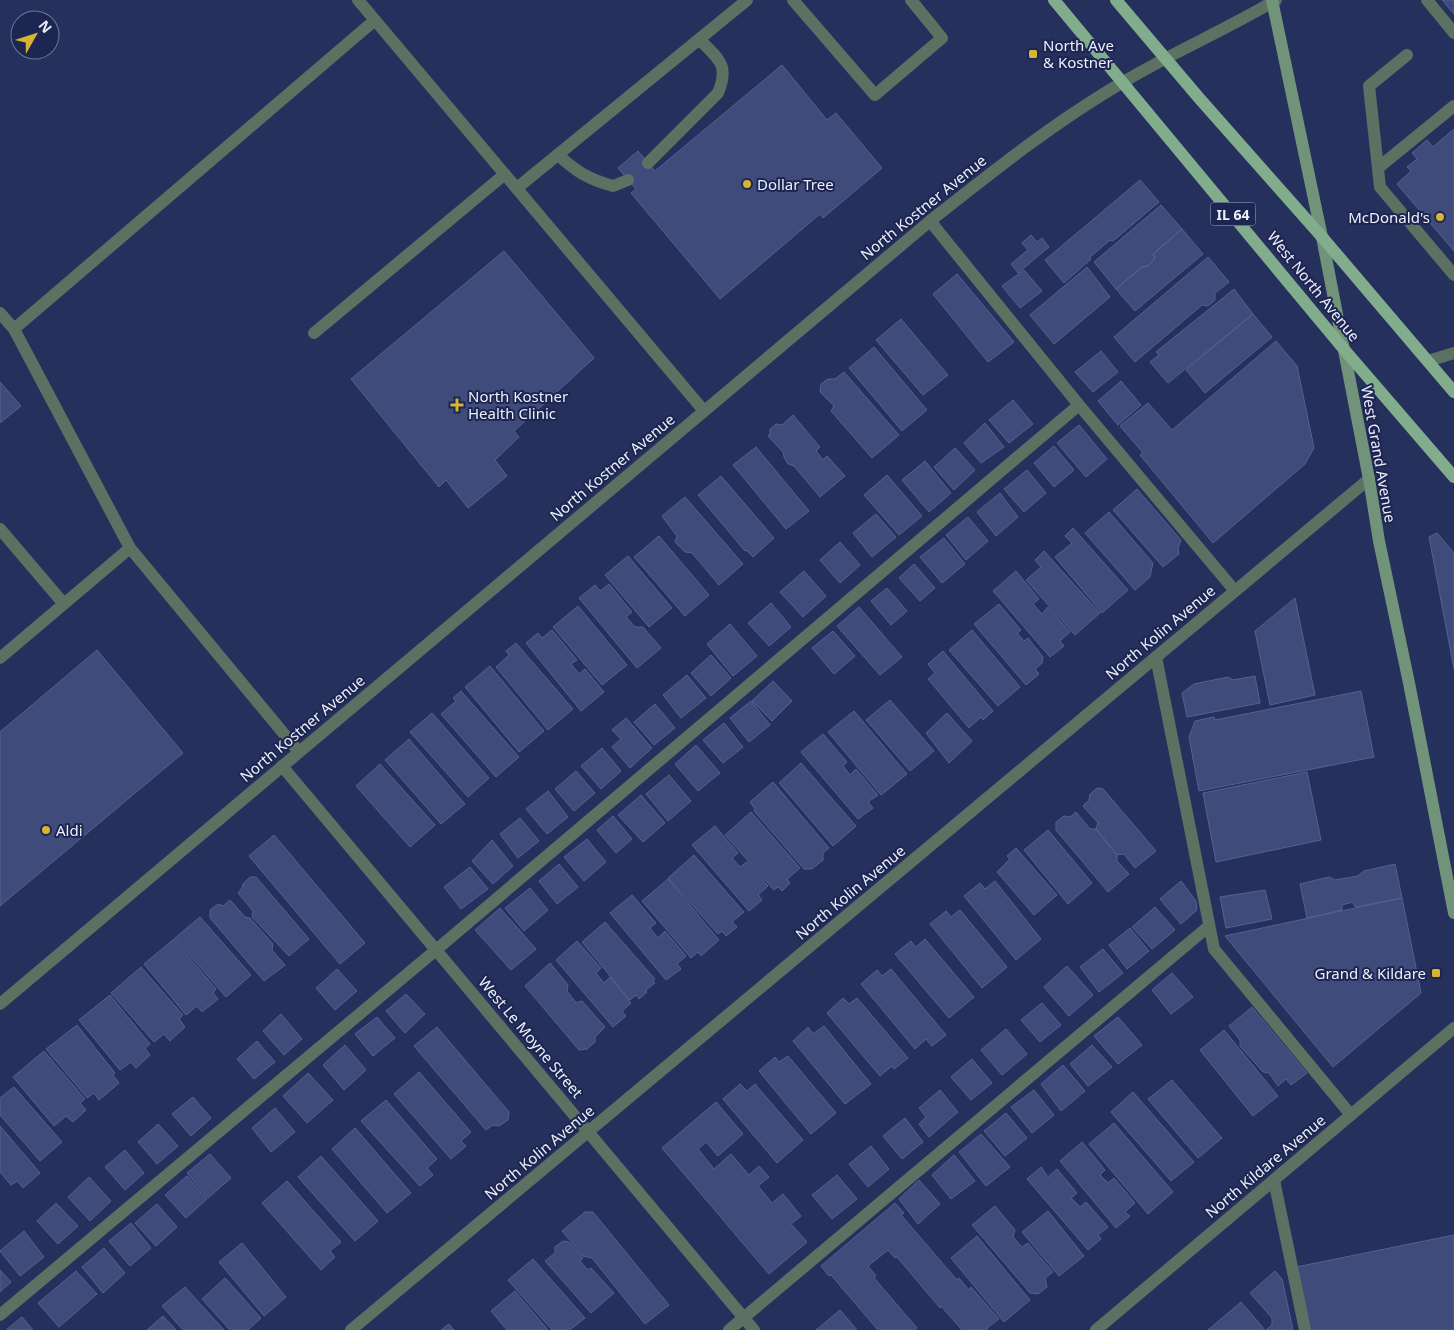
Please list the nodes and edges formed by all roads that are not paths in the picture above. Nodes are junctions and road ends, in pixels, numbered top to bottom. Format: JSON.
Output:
{"nodes":[{"id":1,"x":358,"y":0,"type":"edge"},
{"id":2,"x":747,"y":0,"type":"edge"},
{"id":3,"x":793,"y":0,"type":"edge"},
{"id":4,"x":911,"y":0,"type":"edge"},
{"id":5,"x":1054,"y":0,"type":"edge"},
{"id":6,"x":1116,"y":0,"type":"edge"},
{"id":7,"x":1426,"y":0,"type":"edge"},
{"id":8,"x":1273,"y":1,"type":"edge"},
{"id":9,"x":375,"y":20,"type":"junction"},
{"id":10,"x":1454,"y":33,"type":"edge"},
{"id":11,"x":699,"y":39,"type":"junction"},
{"id":12,"x":1407,"y":55,"type":"dead end"},
{"id":13,"x":1165,"y":58,"type":"junction"},
{"id":14,"x":1123,"y":82,"type":"junction"},
{"id":15,"x":1454,"y":106,"type":"edge"},
{"id":16,"x":558,"y":155,"type":"junction"},
{"id":17,"x":648,"y":163,"type":"dead end"},
{"id":18,"x":1378,"y":168,"type":"junction"},
{"id":19,"x":505,"y":174,"type":"junction"},
{"id":20,"x":628,"y":180,"type":"dead end"},
{"id":21,"x":517,"y":188,"type":"junction"},
{"id":22,"x":930,"y":221,"type":"junction"},
{"id":23,"x":1322,"y":237,"type":"junction"},
{"id":24,"x":1454,"y":275,"type":"edge"},
{"id":25,"x":0,"y":313,"type":"edge"},
{"id":26,"x":14,"y":329,"type":"junction"},
{"id":27,"x":314,"y":333,"type":"dead end"},
{"id":28,"x":1342,"y":346,"type":"junction"},
{"id":29,"x":1454,"y":353,"type":"edge"},
{"id":30,"x":1428,"y":361,"type":"junction"},
{"id":31,"x":1454,"y":392,"type":"edge"},
{"id":32,"x":1079,"y":405,"type":"junction"},
{"id":33,"x":704,"y":411,"type":"junction"},
{"id":34,"x":1454,"y":477,"type":"edge"},
{"id":35,"x":1369,"y":479,"type":"junction"},
{"id":36,"x":0,"y":529,"type":"edge"},
{"id":37,"x":130,"y":548,"type":"junction"},
{"id":38,"x":1235,"y":591,"type":"junction"},
{"id":39,"x":64,"y":604,"type":"junction"},
{"id":40,"x":1156,"y":657,"type":"junction"},
{"id":41,"x":0,"y":658,"type":"edge"},
{"id":42,"x":299,"y":752,"type":"junction"},
{"id":43,"x":282,"y":766,"type":"junction"},
{"id":44,"x":1454,"y":914,"type":"edge"},
{"id":45,"x":1209,"y":926,"type":"junction"},
{"id":46,"x":436,"y":950,"type":"junction"},
{"id":47,"x":0,"y":1004,"type":"edge"},
{"id":48,"x":1454,"y":1028,"type":"edge"},
{"id":49,"x":1351,"y":1115,"type":"junction"},
{"id":50,"x":589,"y":1132,"type":"junction"},
{"id":51,"x":1274,"y":1180,"type":"junction"},
{"id":52,"x":0,"y":1315,"type":"edge"},
{"id":53,"x":744,"y":1317,"type":"junction"},
{"id":54,"x":351,"y":1330,"type":"edge"},
{"id":55,"x":729,"y":1330,"type":"edge"},
{"id":56,"x":754,"y":1330,"type":"edge"},
{"id":57,"x":1096,"y":1330,"type":"edge"},
{"id":58,"x":1305,"y":1330,"type":"edge"}],
"edges":[{"from":1,"to":9,"type":"street"},
{"from":2,"to":11,"type":"street"},
{"from":3,"to":4,"type":"street"},
{"from":5,"to":14,"type":"main road","name":"West North Avenue","number":"IL 64"},
{"from":6,"to":13,"type":"main road"},
{"from":7,"to":10,"type":"street"},
{"from":8,"to":13,"type":"street","name":"North Kostner Avenue"},
{"from":8,"to":23,"type":"main road","name":"West Grand Avenue"},
{"from":9,"to":19,"type":"street"},
{"from":9,"to":26,"type":"street"},
{"from":11,"to":16,"type":"street"},
{"from":11,"to":17,"type":"street"},
{"from":12,"to":18,"type":"street"},
{"from":13,"to":14,"type":"street","name":"North Kostner Avenue"},
{"from":13,"to":23,"type":"main road"},
{"from":14,"to":22,"type":"street","name":"North Kostner Avenue"},
{"from":14,"to":28,"type":"main road","name":"West North Avenue","number":"IL 64"},
{"from":15,"to":18,"type":"street"},
{"from":16,"to":20,"type":"street"},
{"from":16,"to":21,"type":"street"},
{"from":18,"to":24,"type":"street"},
{"from":19,"to":21,"type":"street"},
{"from":19,"to":27,"type":"street"},
{"from":21,"to":33,"type":"street"},
{"from":22,"to":32,"type":"street"},
{"from":22,"to":33,"type":"street","name":"North Kostner Avenue"},
{"from":23,"to":28,"type":"main road","name":"West Grand Avenue"},
{"from":23,"to":30,"type":"main road"},
{"from":25,"to":26,"type":"street"},
{"from":26,"to":37,"type":"street"},
{"from":28,"to":34,"type":"main road","name":"West North Avenue","number":"IL 64"},
{"from":28,"to":35,"type":"main road","name":"West Grand Avenue"},
{"from":29,"to":30,"type":"street"},
{"from":30,"to":31,"type":"main road"},
{"from":32,"to":38,"type":"street"},
{"from":32,"to":46,"type":"street"},
{"from":33,"to":42,"type":"street","name":"North Kostner Avenue"},
{"from":35,"to":38,"type":"street","name":"North Kolin Avenue"},
{"from":35,"to":44,"type":"main road","name":"West Grand Avenue"},
{"from":36,"to":39,"type":"street"},
{"from":37,"to":39,"type":"street"},
{"from":37,"to":42,"type":"street"},
{"from":38,"to":40,"type":"street","name":"North Kolin Avenue"},
{"from":39,"to":41,"type":"street"},
{"from":40,"to":45,"type":"street"},
{"from":40,"to":50,"type":"street","name":"North Kolin Avenue"},
{"from":42,"to":43,"type":"street","name":"North Kostner Avenue"},
{"from":43,"to":46,"type":"street","name":"West Le Moyne Street"},
{"from":43,"to":47,"type":"street","name":"North Kostner Avenue"},
{"from":45,"to":49,"type":"street"},
{"from":45,"to":53,"type":"street"},
{"from":46,"to":50,"type":"street","name":"West Le Moyne Street"},
{"from":46,"to":52,"type":"street"},
{"from":48,"to":49,"type":"street","name":"North Kildare Avenue"},
{"from":49,"to":51,"type":"street","name":"North Kildare Avenue"},
{"from":50,"to":53,"type":"street","name":"West Le Moyne Street"},
{"from":50,"to":54,"type":"street","name":"North Kolin Avenue"},
{"from":51,"to":57,"type":"street","name":"North Kildare Avenue"},
{"from":51,"to":58,"type":"street"},
{"from":53,"to":55,"type":"street"},
{"from":53,"to":56,"type":"street","name":"West Le Moyne Street"}]}
